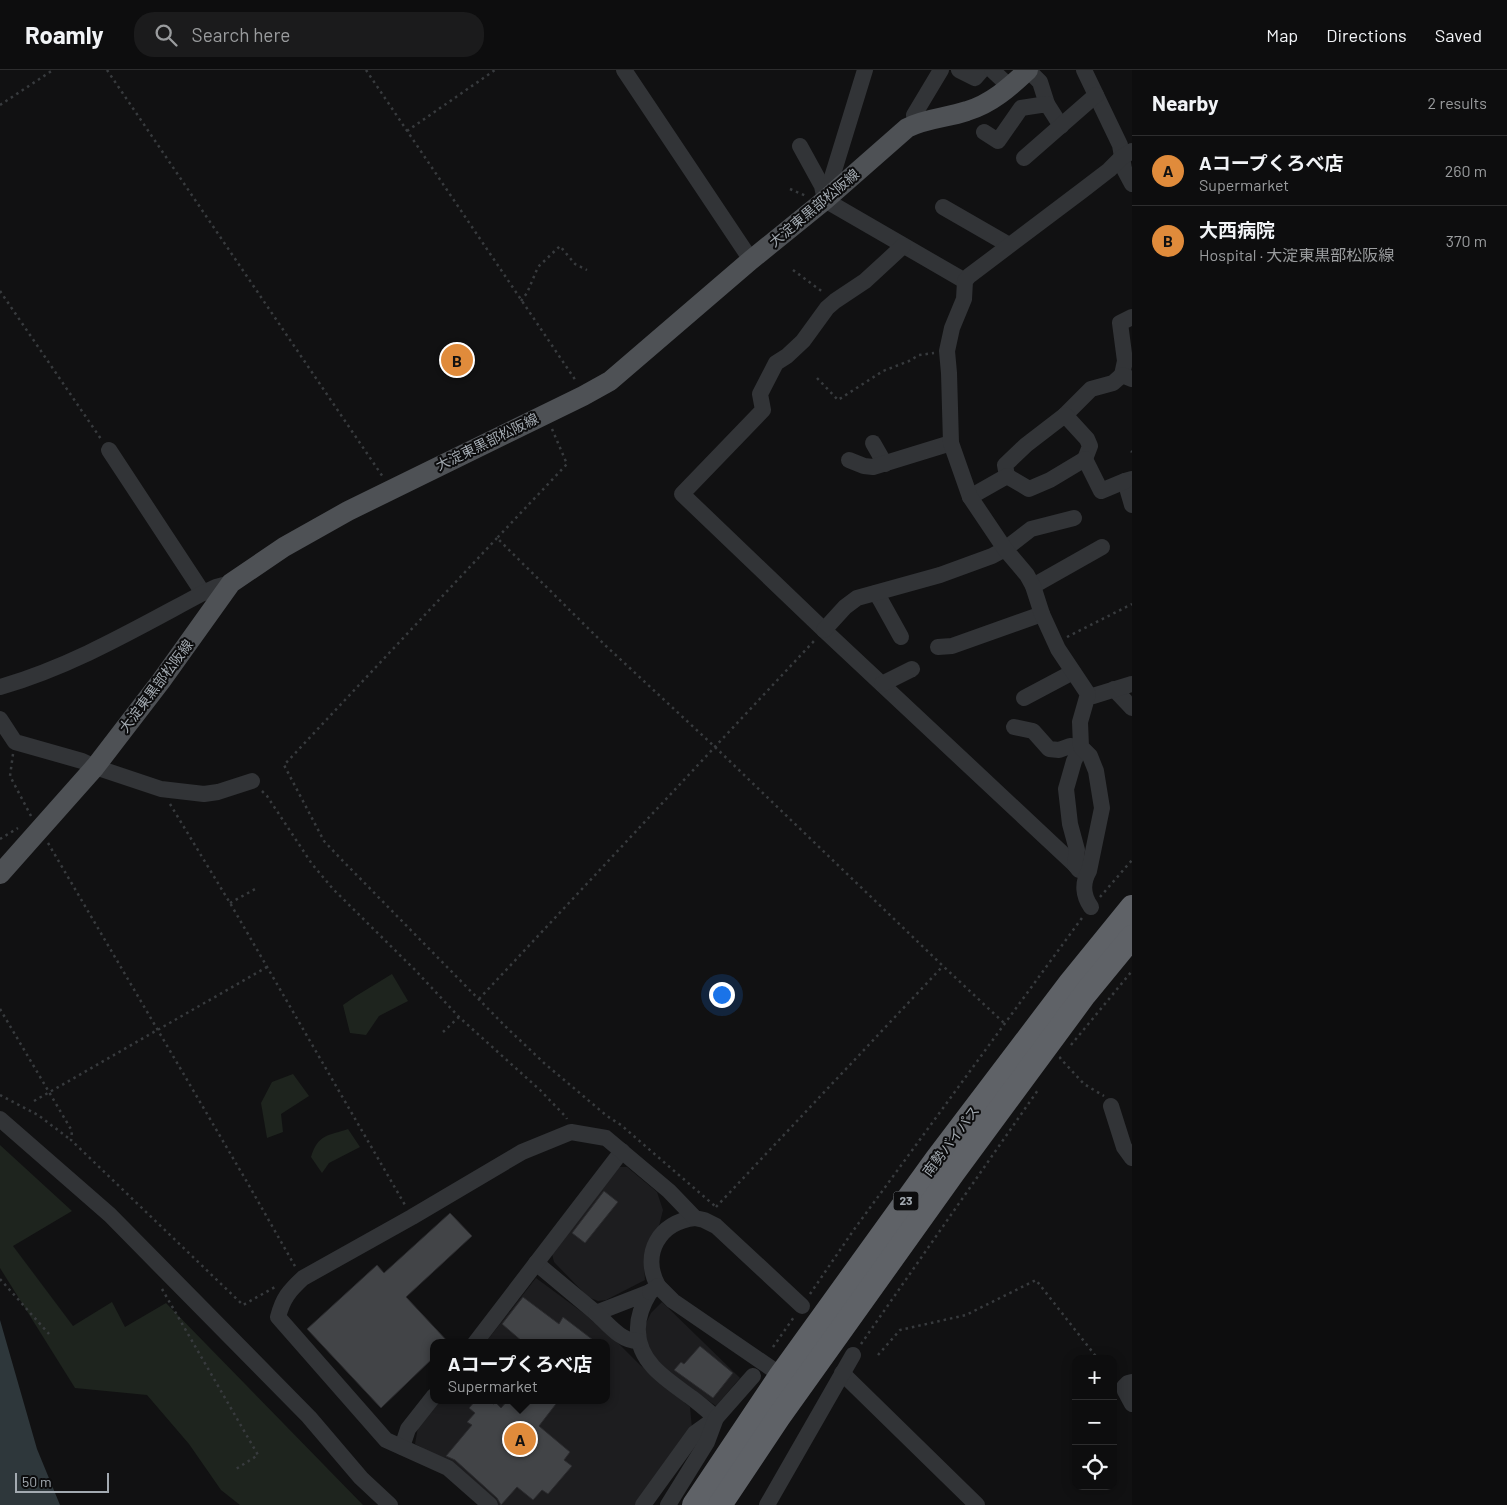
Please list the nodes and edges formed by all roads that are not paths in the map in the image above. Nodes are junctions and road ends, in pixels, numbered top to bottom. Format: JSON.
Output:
{"nodes":[{"id":1,"x":624,"y":70,"type":"edge"},
{"id":2,"x":865,"y":70,"type":"edge"},
{"id":3,"x":941,"y":70,"type":"edge"},
{"id":4,"x":959,"y":70,"type":"edge"},
{"id":5,"x":982,"y":70,"type":"edge"},
{"id":6,"x":992,"y":70,"type":"edge"},
{"id":7,"x":1028,"y":70,"type":"edge"},
{"id":8,"x":1084,"y":70,"type":"edge"},
{"id":9,"x":1010,"y":87,"type":"junction"},
{"id":10,"x":1096,"y":95,"type":"junction"},
{"id":11,"x":1047,"y":104,"type":"junction"},
{"id":12,"x":918,"y":122,"type":"junction"},
{"id":13,"x":1061,"y":126,"type":"junction"},
{"id":14,"x":984,"y":132,"type":"dead end"},
{"id":15,"x":800,"y":146,"type":"dead end"},
{"id":16,"x":1127,"y":154,"type":"edge"},
{"id":17,"x":1024,"y":158,"type":"dead end"},
{"id":18,"x":1132,"y":184,"type":"edge"},
{"id":19,"x":825,"y":200,"type":"junction"},
{"id":20,"x":943,"y":207,"type":"dead end"},
{"id":21,"x":1009,"y":245,"type":"junction"},
{"id":22,"x":903,"y":246,"type":"junction"},
{"id":23,"x":752,"y":260,"type":"junction"},
{"id":24,"x":965,"y":281,"type":"junction"},
{"id":25,"x":1132,"y":317,"type":"edge"},
{"id":26,"x":1127,"y":377,"type":"edge"},
{"id":27,"x":1065,"y":414,"type":"junction"},
{"id":28,"x":873,"y":442,"type":"dead end"},
{"id":29,"x":951,"y":443,"type":"junction"},
{"id":30,"x":109,"y":450,"type":"road end"},
{"id":31,"x":1085,"y":459,"type":"junction"},
{"id":32,"x":849,"y":460,"type":"dead end"},
{"id":33,"x":885,"y":464,"type":"junction"},
{"id":34,"x":1007,"y":476,"type":"junction"},
{"id":35,"x":1129,"y":480,"type":"edge"},
{"id":36,"x":970,"y":497,"type":"junction"},
{"id":37,"x":1132,"y":505,"type":"edge"},
{"id":38,"x":1074,"y":518,"type":"dead end"},
{"id":39,"x":1102,"y":547,"type":"dead end"},
{"id":40,"x":1005,"y":549,"type":"junction"},
{"id":41,"x":231,"y":583,"type":"junction"},
{"id":42,"x":1033,"y":586,"type":"junction"},
{"id":43,"x":203,"y":593,"type":"junction"},
{"id":44,"x":876,"y":593,"type":"junction"},
{"id":45,"x":1042,"y":614,"type":"junction"},
{"id":46,"x":824,"y":630,"type":"junction"},
{"id":47,"x":901,"y":637,"type":"dead end"},
{"id":48,"x":938,"y":647,"type":"dead end"},
{"id":49,"x":912,"y":669,"type":"dead end"},
{"id":50,"x":1072,"y":672,"type":"junction"},
{"id":51,"x":882,"y":684,"type":"junction"},
{"id":52,"x":1132,"y":684,"type":"edge"},
{"id":53,"x":0,"y":687,"type":"edge"},
{"id":54,"x":1114,"y":689,"type":"junction"},
{"id":55,"x":1088,"y":694,"type":"junction"},
{"id":56,"x":1024,"y":698,"type":"dead end"},
{"id":57,"x":1132,"y":708,"type":"edge"},
{"id":58,"x":0,"y":719,"type":"edge"},
{"id":59,"x":1014,"y":727,"type":"dead end"},
{"id":60,"x":1081,"y":747,"type":"junction"},
{"id":61,"x":95,"y":767,"type":"junction"},
{"id":62,"x":252,"y":781,"type":"road end"},
{"id":63,"x":1075,"y":865,"type":"junction"},
{"id":64,"x":0,"y":874,"type":"edge"},
{"id":65,"x":1085,"y":878,"type":"junction"},
{"id":66,"x":1091,"y":907,"type":"road end"},
{"id":67,"x":1132,"y":907,"type":"edge"},
{"id":68,"x":1132,"y":937,"type":"edge"},
{"id":69,"x":1112,"y":1106,"type":"road end"},
{"id":70,"x":0,"y":1119,"type":"edge"},
{"id":71,"x":622,"y":1152,"type":"junction"},
{"id":72,"x":1132,"y":1158,"type":"edge"},
{"id":73,"x":695,"y":1218,"type":"junction"},
{"id":74,"x":536,"y":1263,"type":"junction"},
{"id":75,"x":654,"y":1289,"type":"junction"},
{"id":76,"x":802,"y":1306,"type":"road end"},
{"id":77,"x":596,"y":1313,"type":"junction"},
{"id":78,"x":478,"y":1339,"type":"edge"},
{"id":79,"x":639,"y":1341,"type":"junction"},
{"id":80,"x":853,"y":1355,"type":"road end"},
{"id":81,"x":842,"y":1373,"type":"junction"},
{"id":82,"x":781,"y":1375,"type":"junction"},
{"id":83,"x":753,"y":1376,"type":"dead end"},
{"id":84,"x":1132,"y":1382,"type":"edge"},
{"id":85,"x":430,"y":1401,"type":"edge"},
{"id":86,"x":1132,"y":1404,"type":"edge"},
{"id":87,"x":716,"y":1418,"type":"junction"},
{"id":88,"x":778,"y":1418,"type":"junction"},
{"id":89,"x":402,"y":1447,"type":"junction"},
{"id":90,"x":776,"y":1488,"type":"junction"},
{"id":91,"x":390,"y":1505,"type":"edge"},
{"id":92,"x":490,"y":1505,"type":"edge"},
{"id":93,"x":643,"y":1505,"type":"edge"},
{"id":94,"x":668,"y":1505,"type":"edge"},
{"id":95,"x":694,"y":1505,"type":"edge"},
{"id":96,"x":720,"y":1505,"type":"edge"},
{"id":97,"x":761,"y":1505,"type":"edge"},
{"id":98,"x":767,"y":1505,"type":"edge"},
{"id":99,"x":977,"y":1505,"type":"edge"}],
"edges":[{"from":1,"to":23,"type":"street"},
{"from":2,"to":19,"type":"street"},
{"from":3,"to":12,"type":"street"},
{"from":4,"to":5,"type":"street"},
{"from":6,"to":9,"type":"street"},
{"from":7,"to":9,"type":"main road","name":"大淀東黒部松阪線"},
{"from":7,"to":11,"type":"street"},
{"from":8,"to":10,"type":"street"},
{"from":9,"to":12,"type":"main road","name":"大淀東黒部松阪線"},
{"from":10,"to":13,"type":"street"},
{"from":10,"to":16,"type":"street"},
{"from":11,"to":13,"type":"street"},
{"from":11,"to":14,"type":"street"},
{"from":12,"to":19,"type":"main road","name":"大淀東黒部松阪線"},
{"from":13,"to":17,"type":"street"},
{"from":15,"to":19,"type":"street"},
{"from":16,"to":18,"type":"street"},
{"from":16,"to":21,"type":"street"},
{"from":19,"to":22,"type":"street"},
{"from":19,"to":23,"type":"main road","name":"大淀東黒部松阪線"},
{"from":20,"to":21,"type":"street"},
{"from":21,"to":24,"type":"street"},
{"from":22,"to":24,"type":"street"},
{"from":22,"to":46,"type":"street"},
{"from":23,"to":41,"type":"main road","name":"大淀東黒部松阪線"},
{"from":24,"to":29,"type":"street"},
{"from":25,"to":26,"type":"street"},
{"from":26,"to":27,"type":"street"},
{"from":27,"to":31,"type":"street"},
{"from":27,"to":34,"type":"street"},
{"from":28,"to":33,"type":"street"},
{"from":29,"to":33,"type":"street"},
{"from":29,"to":36,"type":"street"},
{"from":30,"to":43,"type":"street"},
{"from":31,"to":34,"type":"street"},
{"from":31,"to":35,"type":"street"},
{"from":32,"to":33,"type":"street"},
{"from":34,"to":36,"type":"street"},
{"from":35,"to":37,"type":"street"},
{"from":36,"to":40,"type":"street"},
{"from":38,"to":40,"type":"street"},
{"from":39,"to":42,"type":"street"},
{"from":40,"to":42,"type":"street"},
{"from":40,"to":44,"type":"street"},
{"from":41,"to":43,"type":"street"},
{"from":41,"to":61,"type":"main road","name":"大淀東黒部松阪線"},
{"from":42,"to":45,"type":"street"},
{"from":43,"to":53,"type":"street"},
{"from":44,"to":46,"type":"street"},
{"from":44,"to":47,"type":"street"},
{"from":45,"to":48,"type":"street"},
{"from":45,"to":50,"type":"street"},
{"from":46,"to":51,"type":"street"},
{"from":49,"to":51,"type":"street"},
{"from":50,"to":55,"type":"street"},
{"from":50,"to":56,"type":"street"},
{"from":51,"to":63,"type":"street"},
{"from":52,"to":54,"type":"street"},
{"from":54,"to":55,"type":"street"},
{"from":54,"to":57,"type":"street"},
{"from":55,"to":60,"type":"street"},
{"from":58,"to":61,"type":"street"},
{"from":59,"to":60,"type":"street"},
{"from":60,"to":63,"type":"street"},
{"from":60,"to":65,"type":"street"},
{"from":61,"to":62,"type":"street"},
{"from":61,"to":64,"type":"main road","name":"大淀東黒部松阪線"},
{"from":63,"to":65,"type":"street"},
{"from":65,"to":66,"type":"street"},
{"from":67,"to":82,"type":"highway","name":"南勢バイパス","number":"23"},
{"from":68,"to":88,"type":"highway","name":"南勢バイパス","number":"23"},
{"from":69,"to":72,"type":"street"},
{"from":70,"to":91,"type":"street"},
{"from":71,"to":73,"type":"street"},
{"from":71,"to":74,"type":"street"},
{"from":71,"to":89,"type":"street"},
{"from":73,"to":75,"type":"street"},
{"from":73,"to":76,"type":"street"},
{"from":74,"to":77,"type":"street"},
{"from":74,"to":78,"type":"street"},
{"from":75,"to":77,"type":"street"},
{"from":75,"to":79,"type":"street"},
{"from":75,"to":82,"type":"street"},
{"from":77,"to":79,"type":"street"},
{"from":79,"to":87,"type":"street"},
{"from":80,"to":81,"type":"street"},
{"from":81,"to":90,"type":"street"},
{"from":81,"to":99,"type":"street"},
{"from":82,"to":88,"type":"street"},
{"from":82,"to":95,"type":"highway","name":"南勢バイパス","number":"23"},
{"from":83,"to":87,"type":"street"},
{"from":84,"to":86,"type":"street"},
{"from":85,"to":89,"type":"street"},
{"from":87,"to":93,"type":"street"},
{"from":87,"to":94,"type":"street"},
{"from":88,"to":96,"type":"highway","name":"南勢バイパス","number":"23"},
{"from":89,"to":92,"type":"street"},
{"from":90,"to":97,"type":"street"},
{"from":90,"to":98,"type":"street"}]}
